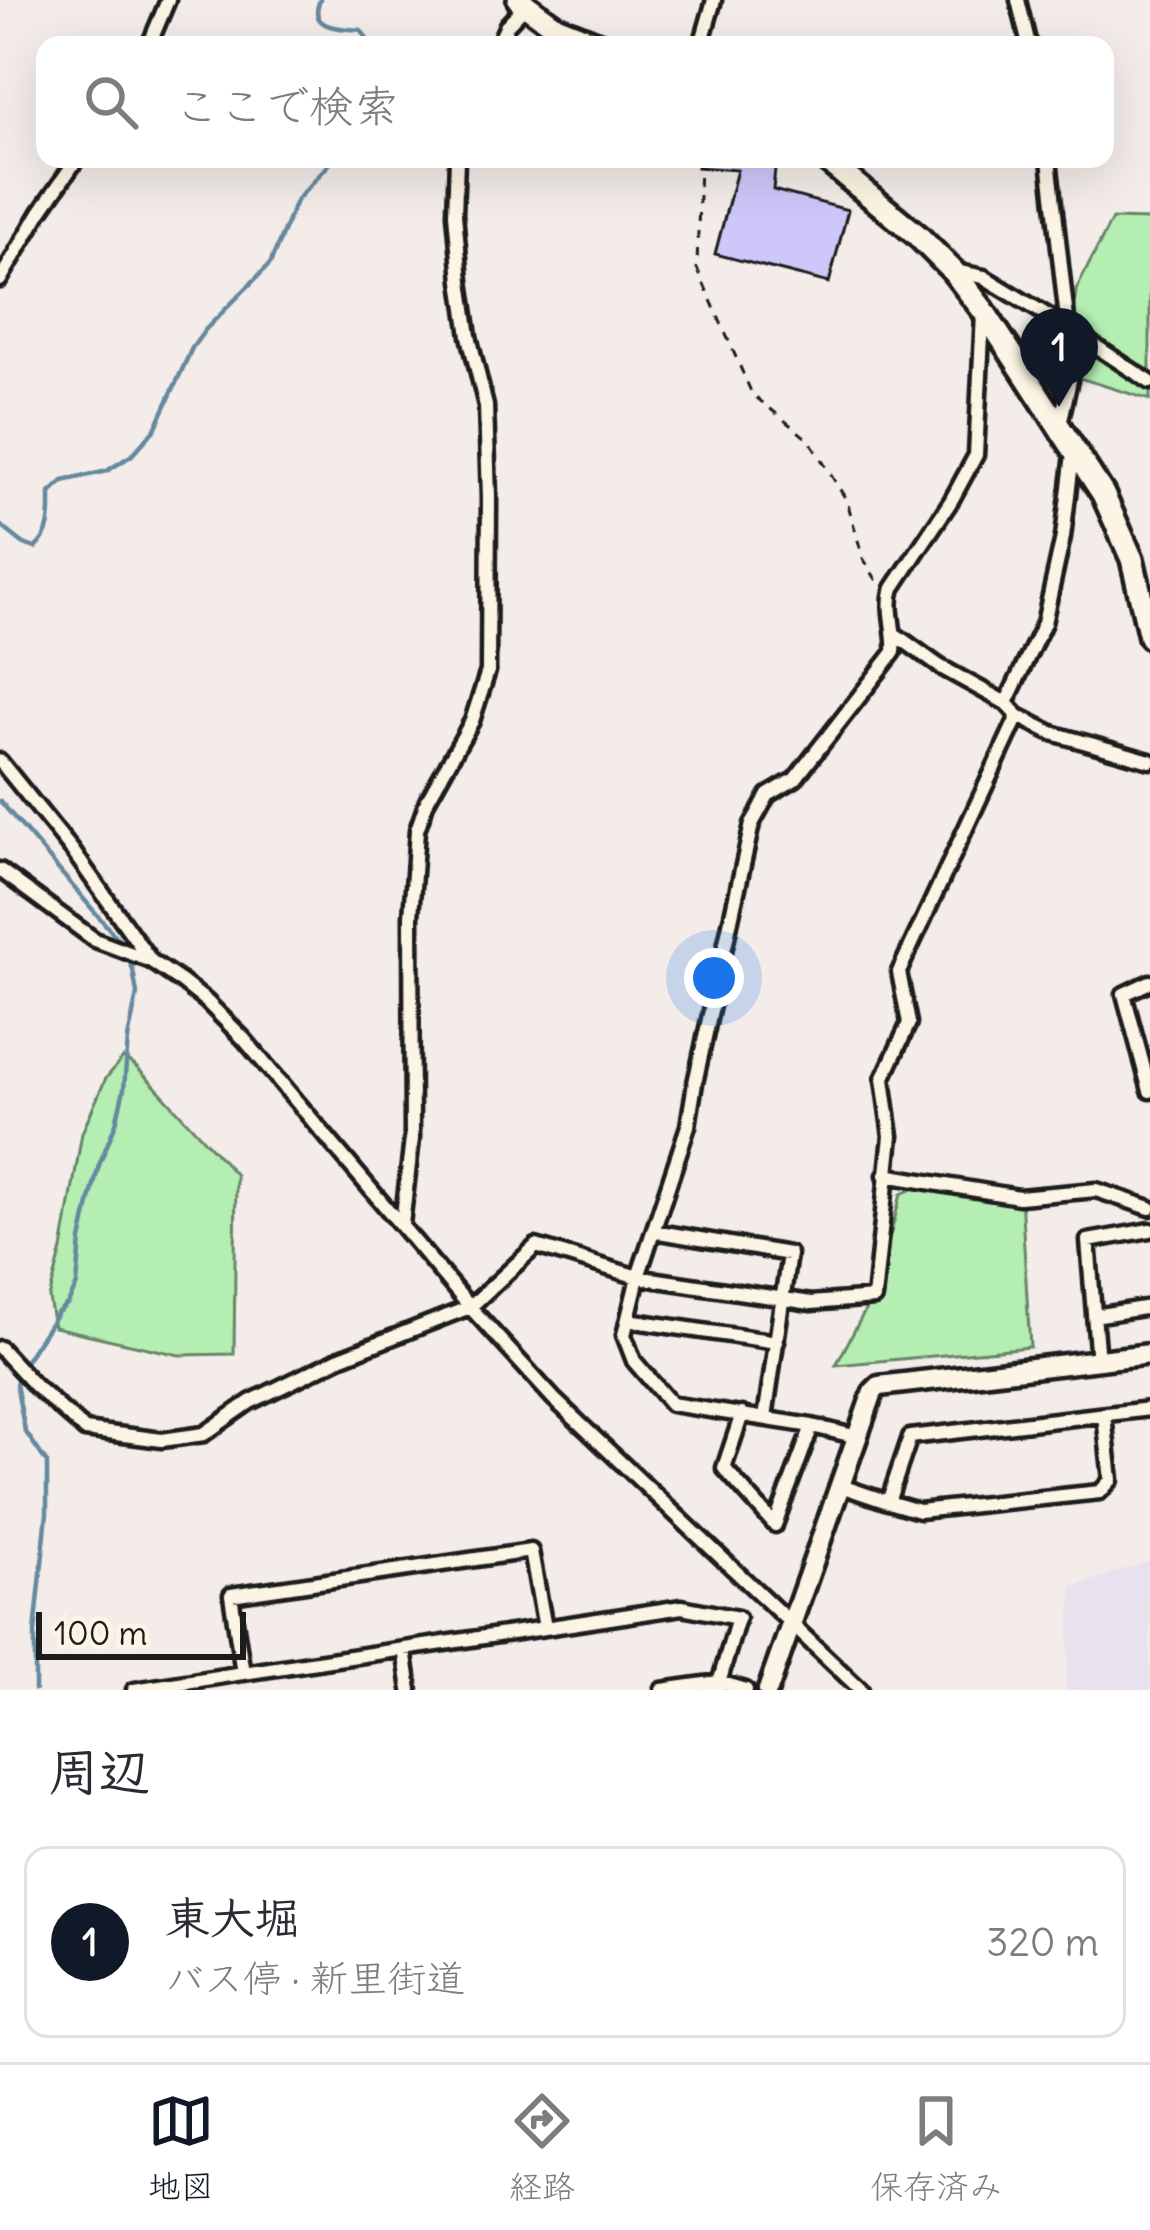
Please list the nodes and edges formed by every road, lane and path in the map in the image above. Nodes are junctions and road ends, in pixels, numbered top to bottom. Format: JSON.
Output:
{"nodes":[{"id":1,"x":168,"y":0,"type":"edge"},
{"id":2,"x":714,"y":0,"type":"edge"},
{"id":3,"x":1018,"y":0,"type":"edge"},
{"id":4,"x":522,"y":3,"type":"edge"},
{"id":5,"x":153,"y":36,"type":"edge"},
{"id":6,"x":502,"y":36,"type":"edge"},
{"id":7,"x":578,"y":36,"type":"edge"},
{"id":8,"x":704,"y":36,"type":"edge"},
{"id":9,"x":1027,"y":36,"type":"edge"},
{"id":10,"x":71,"y":168,"type":"edge"},
{"id":11,"x":457,"y":168,"type":"edge"},
{"id":12,"x":700,"y":168,"type":"edge"},
{"id":13,"x":836,"y":168,"type":"edge"},
{"id":14,"x":1050,"y":168,"type":"edge"},
{"id":15,"x":953,"y":271,"type":"junction"},
{"id":16,"x":0,"y":280,"type":"edge"},
{"id":17,"x":983,"y":310,"type":"junction"},
{"id":18,"x":1068,"y":328,"type":"junction"},
{"id":19,"x":1150,"y":382,"type":"edge"},
{"id":20,"x":1060,"y":426,"type":"junction"},
{"id":21,"x":1074,"y":447,"type":"junction"},
{"id":22,"x":889,"y":600,"type":"junction"},
{"id":23,"x":896,"y":635,"type":"junction"},
{"id":24,"x":1150,"y":637,"type":"edge"},
{"id":25,"x":1006,"y":703,"type":"junction"},
{"id":26,"x":1018,"y":716,"type":"junction"},
{"id":27,"x":0,"y":761,"type":"edge"},
{"id":28,"x":1150,"y":761,"type":"edge"},
{"id":29,"x":0,"y":869,"type":"edge"},
{"id":30,"x":143,"y":958,"type":"junction"},
{"id":31,"x":1150,"y":982,"type":"edge"},
{"id":32,"x":1150,"y":1091,"type":"edge"},
{"id":33,"x":885,"y":1175,"type":"junction"},
{"id":34,"x":1150,"y":1208,"type":"edge"},
{"id":35,"x":402,"y":1224,"type":"junction"},
{"id":36,"x":1150,"y":1230,"type":"edge"},
{"id":37,"x":653,"y":1231,"type":"junction"},
{"id":38,"x":638,"y":1277,"type":"junction"},
{"id":39,"x":784,"y":1299,"type":"junction"},
{"id":40,"x":470,"y":1307,"type":"junction"},
{"id":41,"x":1150,"y":1307,"type":"edge"},
{"id":42,"x":1094,"y":1316,"type":"junction"},
{"id":43,"x":628,"y":1320,"type":"junction"},
{"id":44,"x":777,"y":1342,"type":"junction"},
{"id":45,"x":0,"y":1348,"type":"edge"},
{"id":46,"x":1150,"y":1354,"type":"edge"},
{"id":47,"x":1098,"y":1362,"type":"junction"},
{"id":48,"x":1150,"y":1409,"type":"edge"},
{"id":49,"x":742,"y":1414,"type":"junction"},
{"id":50,"x":1104,"y":1415,"type":"junction"},
{"id":51,"x":765,"y":1418,"type":"junction"},
{"id":52,"x":812,"y":1426,"type":"junction"},
{"id":53,"x":858,"y":1437,"type":"junction"},
{"id":54,"x":841,"y":1486,"type":"junction"},
{"id":55,"x":888,"y":1502,"type":"junction"},
{"id":56,"x":792,"y":1625,"type":"junction"},
{"id":57,"x":545,"y":1628,"type":"junction"},
{"id":58,"x":404,"y":1649,"type":"junction"},
{"id":59,"x":243,"y":1673,"type":"junction"},
{"id":60,"x":718,"y":1686,"type":"edge"},
{"id":61,"x":134,"y":1690,"type":"edge"},
{"id":62,"x":410,"y":1690,"type":"edge"},
{"id":63,"x":662,"y":1690,"type":"edge"},
{"id":64,"x":746,"y":1690,"type":"edge"},
{"id":65,"x":768,"y":1690,"type":"edge"},
{"id":66,"x":861,"y":1690,"type":"edge"}],
"edges":[{"from":1,"to":5,"type":"street"},
{"from":2,"to":8,"type":"street"},
{"from":3,"to":9,"type":"street"},
{"from":4,"to":6,"type":"street"},
{"from":4,"to":7,"type":"main road"},
{"from":10,"to":16,"type":"street"},
{"from":11,"to":35,"type":"street"},
{"from":12,"to":22,"type":"path"},
{"from":13,"to":15,"type":"main road"},
{"from":14,"to":18,"type":"street"},
{"from":15,"to":17,"type":"main road"},
{"from":15,"to":18,"type":"street"},
{"from":17,"to":20,"type":"main road"},
{"from":17,"to":22,"type":"street"},
{"from":18,"to":19,"type":"street"},
{"from":18,"to":20,"type":"street"},
{"from":20,"to":21,"type":"main road"},
{"from":21,"to":24,"type":"main road"},
{"from":21,"to":25,"type":"street"},
{"from":22,"to":23,"type":"street"},
{"from":23,"to":25,"type":"street"},
{"from":23,"to":37,"type":"street"},
{"from":25,"to":26,"type":"street"},
{"from":26,"to":28,"type":"street"},
{"from":26,"to":33,"type":"street"},
{"from":27,"to":30,"type":"street"},
{"from":29,"to":30,"type":"street"},
{"from":30,"to":35,"type":"street"},
{"from":31,"to":32,"type":"street"},
{"from":33,"to":34,"type":"street"},
{"from":33,"to":39,"type":"street"},
{"from":35,"to":40,"type":"street"},
{"from":36,"to":42,"type":"street"},
{"from":37,"to":38,"type":"street"},
{"from":37,"to":39,"type":"street"},
{"from":38,"to":39,"type":"street"},
{"from":38,"to":40,"type":"street"},
{"from":38,"to":43,"type":"street"},
{"from":39,"to":44,"type":"street"},
{"from":40,"to":45,"type":"street"},
{"from":40,"to":56,"type":"street"},
{"from":41,"to":42,"type":"street"},
{"from":42,"to":47,"type":"street"},
{"from":43,"to":44,"type":"street"},
{"from":43,"to":49,"type":"street"},
{"from":44,"to":51,"type":"street"},
{"from":46,"to":47,"type":"street"},
{"from":47,"to":53,"type":"street"},
{"from":48,"to":50,"type":"street"},
{"from":49,"to":51,"type":"street"},
{"from":49,"to":52,"type":"street"},
{"from":50,"to":55,"type":"street"},
{"from":50,"to":55,"type":"street"},
{"from":51,"to":52,"type":"street"},
{"from":52,"to":53,"type":"street"},
{"from":53,"to":54,"type":"street"},
{"from":54,"to":55,"type":"street"},
{"from":54,"to":56,"type":"street"},
{"from":56,"to":65,"type":"street"},
{"from":56,"to":66,"type":"street"},
{"from":57,"to":58,"type":"street"},
{"from":57,"to":59,"type":"street"},
{"from":57,"to":60,"type":"street"},
{"from":58,"to":59,"type":"street"},
{"from":58,"to":62,"type":"street"},
{"from":59,"to":61,"type":"street"},
{"from":60,"to":63,"type":"street"},
{"from":60,"to":64,"type":"street"}]}
